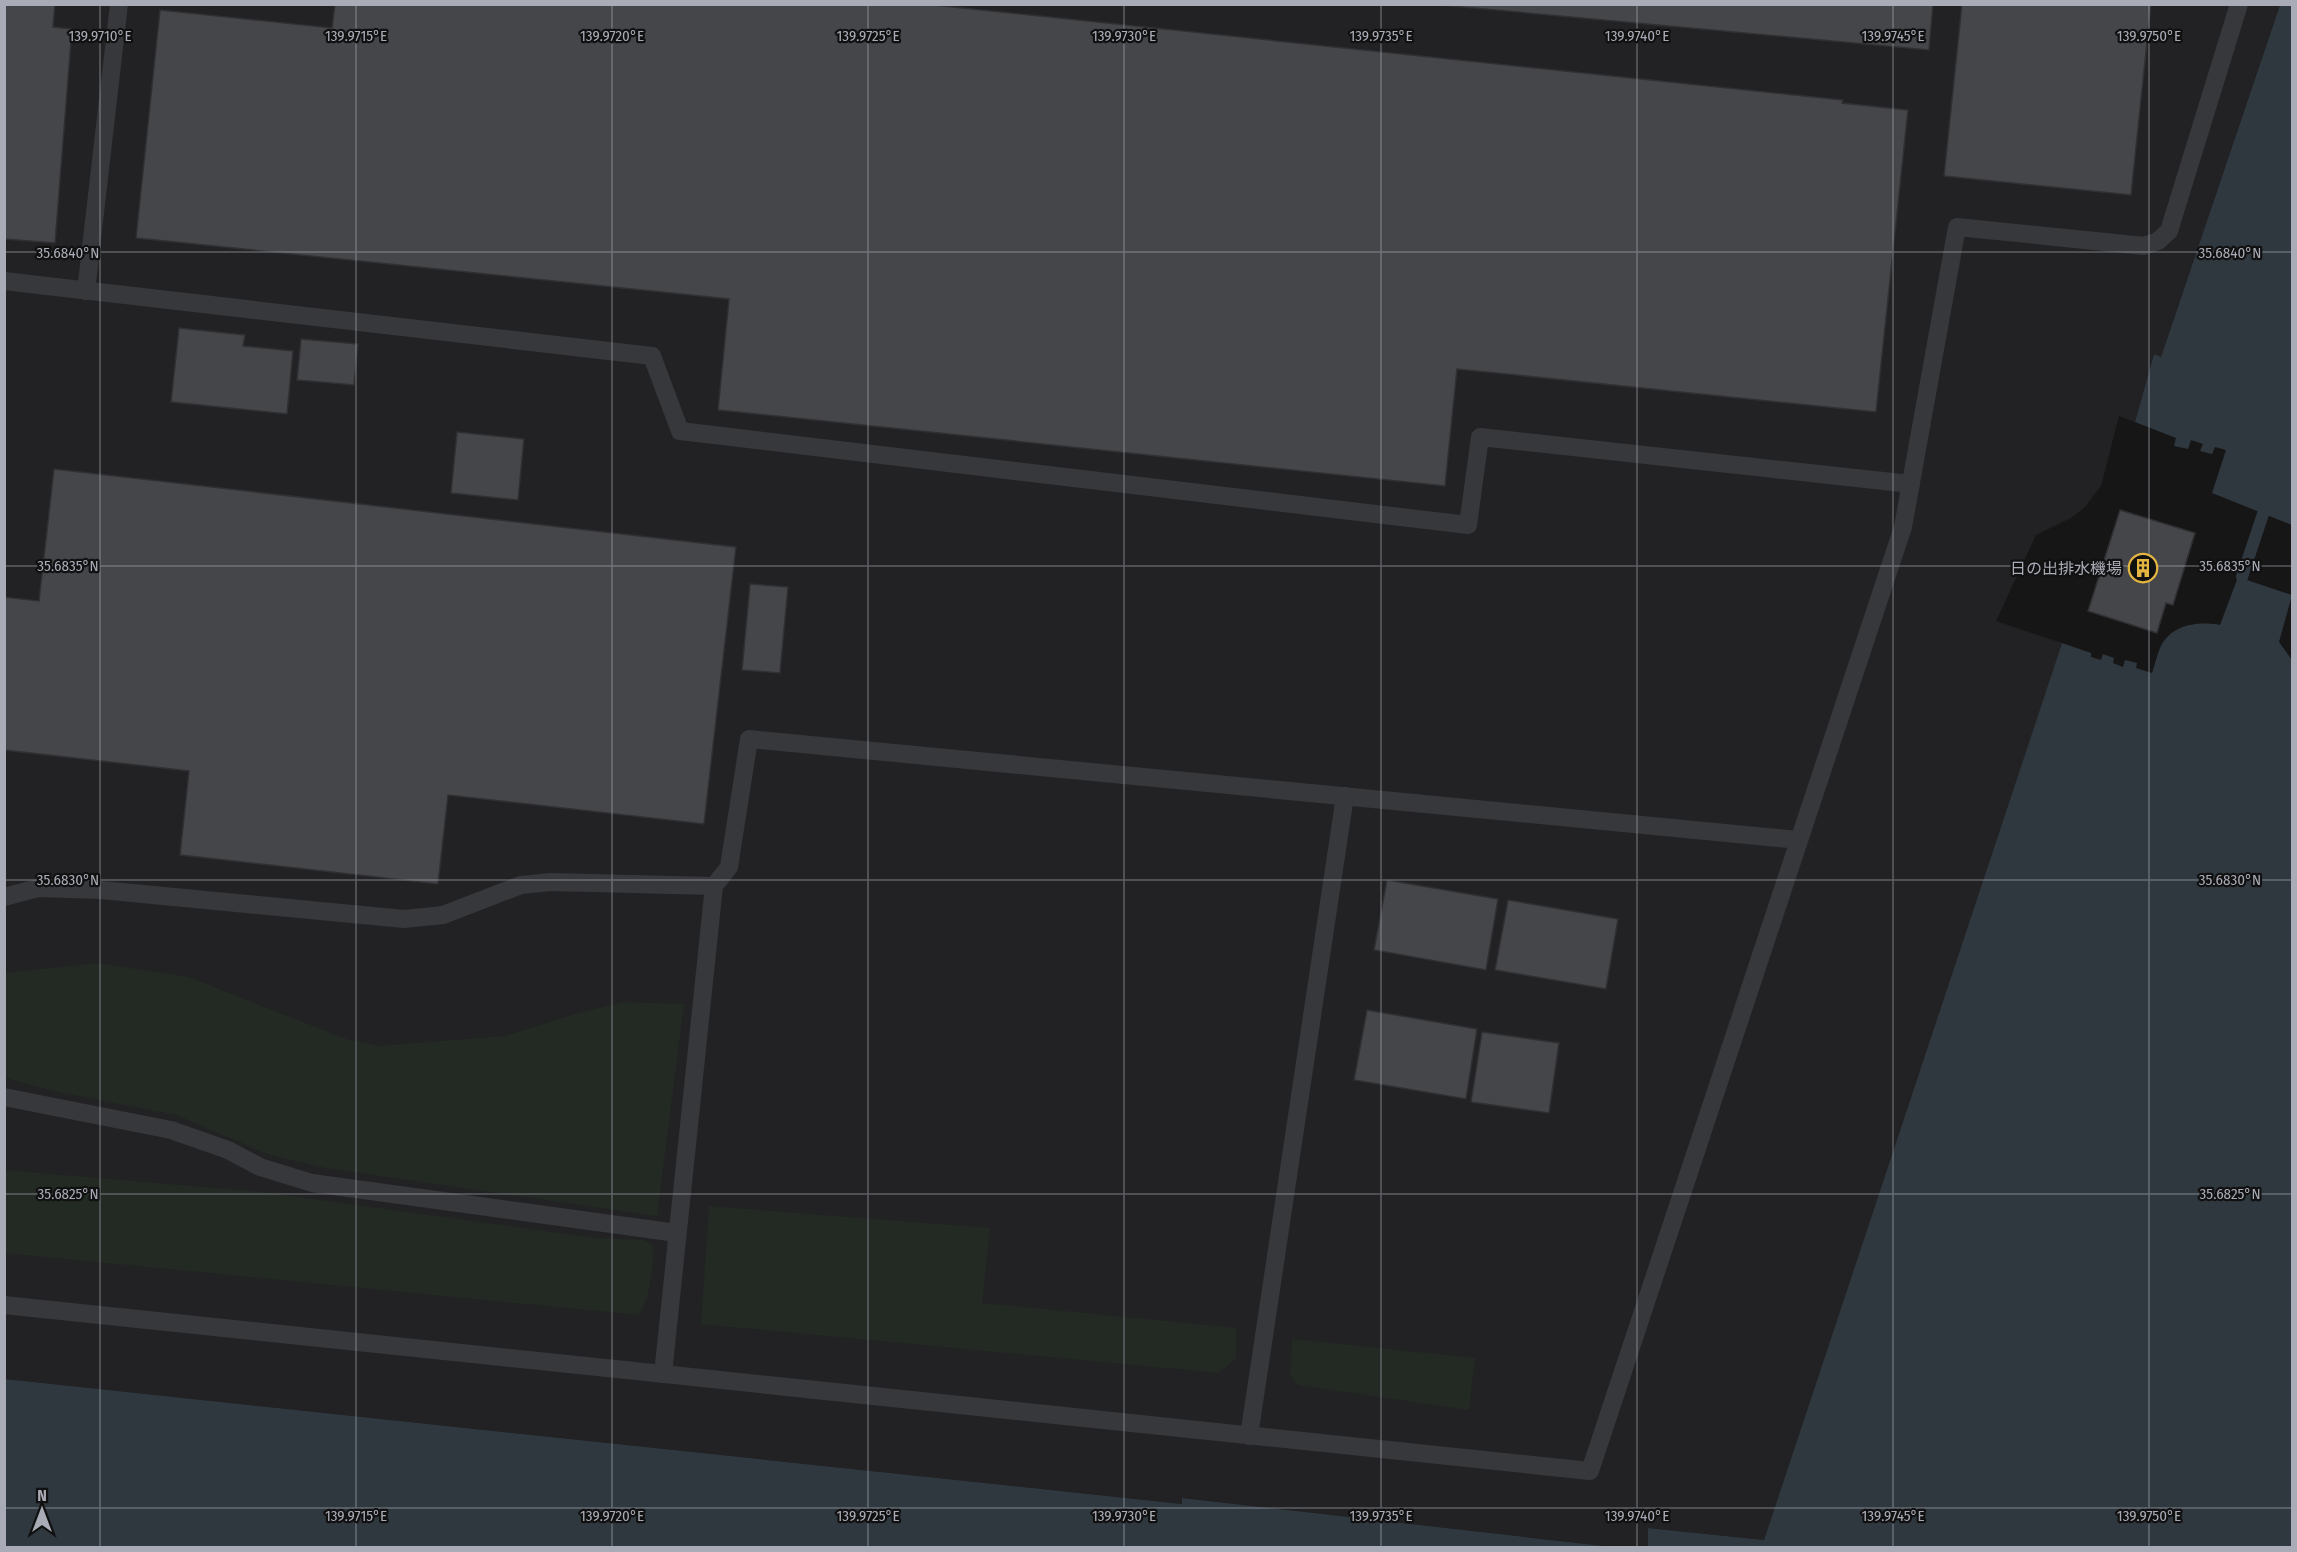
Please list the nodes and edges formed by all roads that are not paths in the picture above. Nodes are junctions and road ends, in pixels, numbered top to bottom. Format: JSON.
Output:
{"nodes":[{"id":1,"x":119,"y":4,"type":"edge"},
{"id":2,"x":2239,"y":4,"type":"edge"},
{"id":3,"x":4,"y":282,"type":"edge"},
{"id":4,"x":86,"y":291,"type":"junction"},
{"id":5,"x":1911,"y":484,"type":"junction"},
{"id":6,"x":1345,"y":796,"type":"junction"},
{"id":7,"x":1800,"y":840,"type":"junction"},
{"id":8,"x":714,"y":886,"type":"junction"},
{"id":9,"x":4,"y":897,"type":"edge"},
{"id":10,"x":4,"y":1097,"type":"edge"},
{"id":11,"x":677,"y":1233,"type":"junction"},
{"id":12,"x":4,"y":1305,"type":"edge"},
{"id":13,"x":663,"y":1374,"type":"junction"},
{"id":14,"x":1250,"y":1436,"type":"junction"}],
"edges":[{"from":1,"to":4,"type":"lane"},
{"from":2,"to":5,"type":"lane"},
{"from":3,"to":4,"type":"lane"},
{"from":4,"to":5,"type":"lane"},
{"from":5,"to":7,"type":"lane"},
{"from":6,"to":7,"type":"lane"},
{"from":6,"to":8,"type":"lane"},
{"from":6,"to":14,"type":"lane"},
{"from":7,"to":14,"type":"lane"},
{"from":8,"to":9,"type":"lane"},
{"from":8,"to":11,"type":"lane"},
{"from":10,"to":11,"type":"lane"},
{"from":11,"to":13,"type":"lane"},
{"from":12,"to":13,"type":"lane"},
{"from":13,"to":14,"type":"lane"}]}
